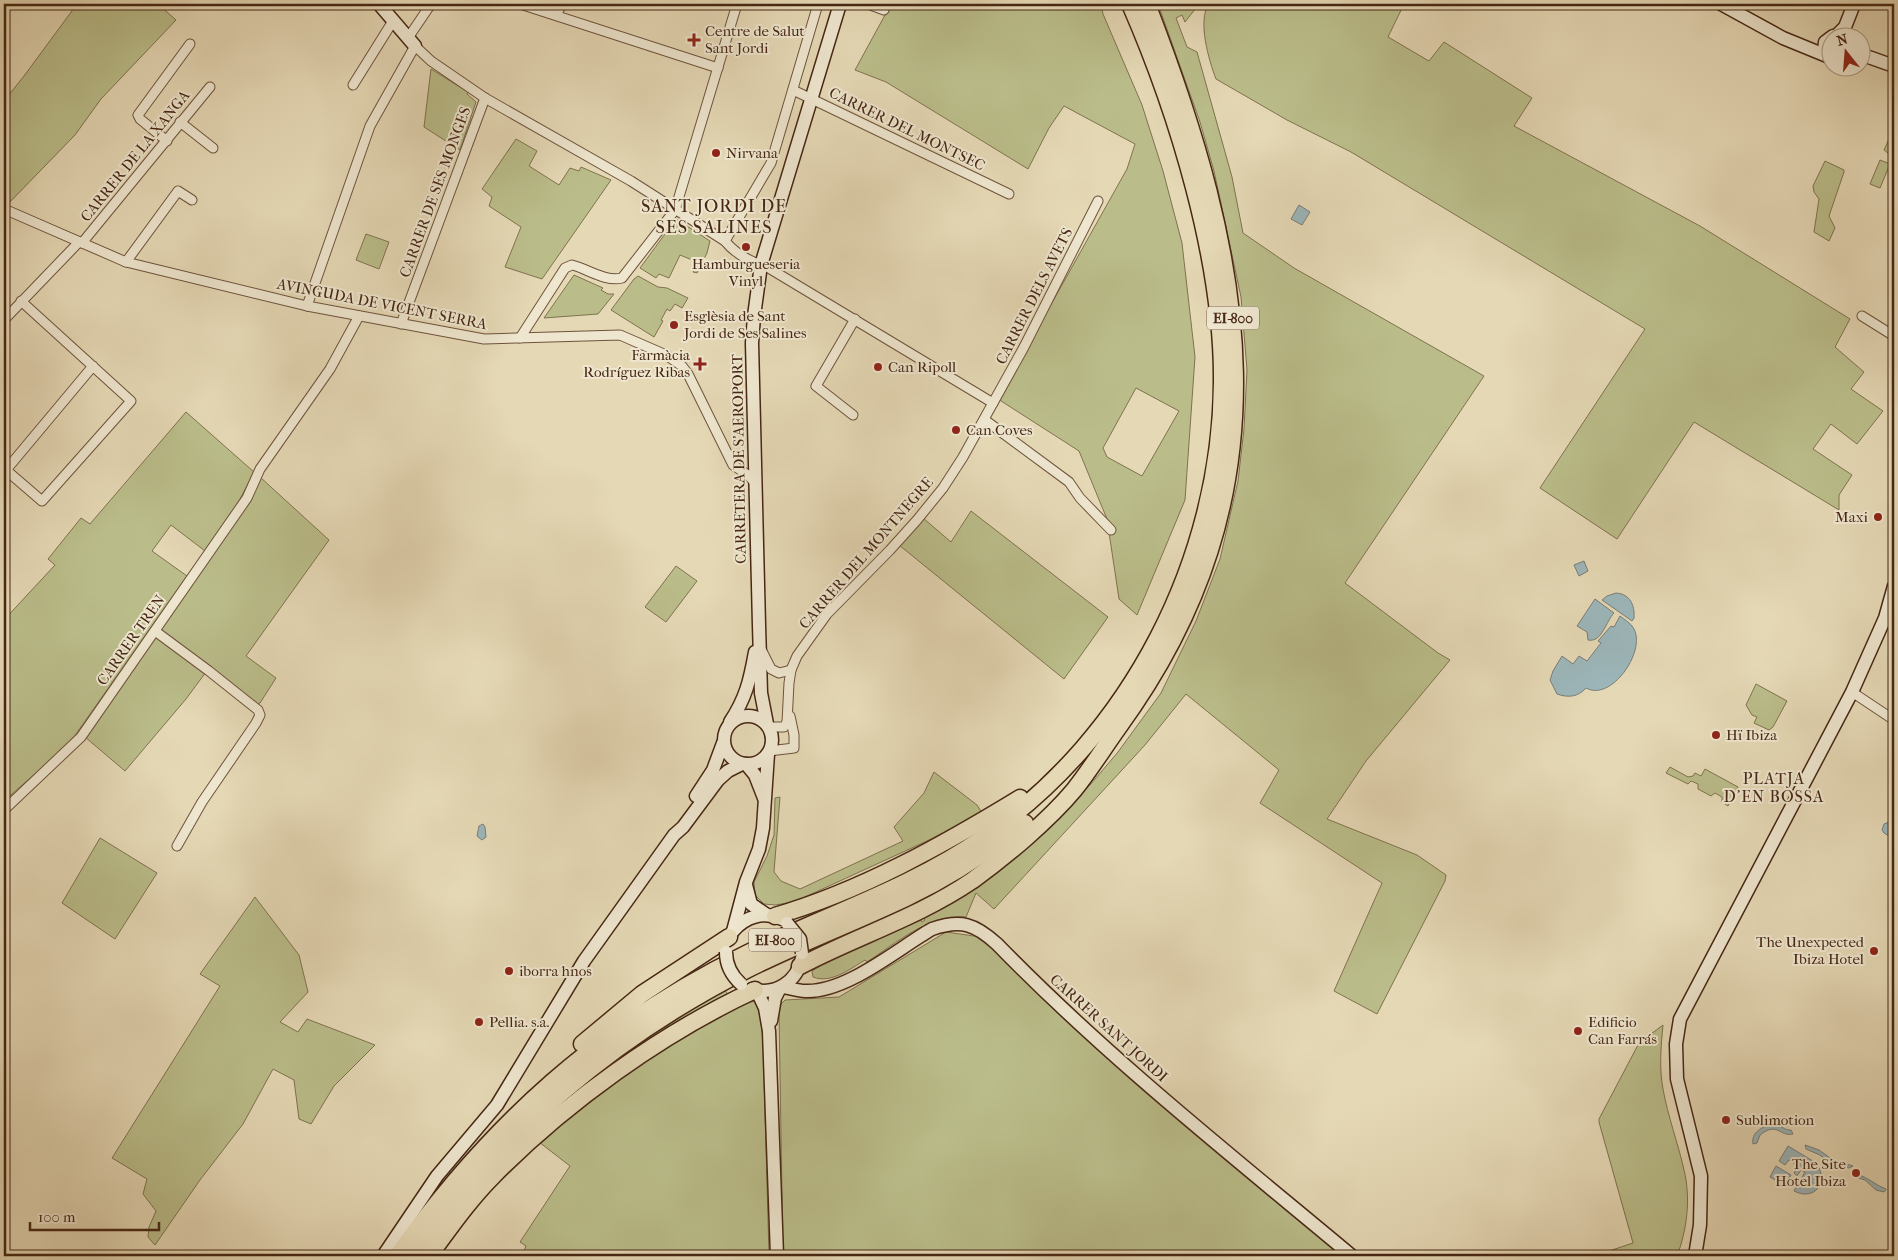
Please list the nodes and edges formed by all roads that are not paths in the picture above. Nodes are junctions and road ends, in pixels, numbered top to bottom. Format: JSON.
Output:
{"nodes":[{"id":1,"x":379,"y":4,"type":"edge"},
{"id":2,"x":431,"y":4,"type":"edge"},
{"id":3,"x":520,"y":4,"type":"edge"},
{"id":4,"x":562,"y":4,"type":"edge"},
{"id":5,"x":737,"y":4,"type":"edge"},
{"id":6,"x":818,"y":4,"type":"edge"},
{"id":7,"x":840,"y":4,"type":"edge"},
{"id":8,"x":868,"y":4,"type":"edge"},
{"id":9,"x":1130,"y":4,"type":"edge"},
{"id":10,"x":1146,"y":4,"type":"edge"},
{"id":11,"x":1721,"y":4,"type":"edge"},
{"id":12,"x":1854,"y":4,"type":"edge"},
{"id":13,"x":1739,"y":8,"type":"edge"},
{"id":14,"x":884,"y":10,"type":"dead end"},
{"id":15,"x":556,"y":16,"type":"junction"},
{"id":16,"x":393,"y":21,"type":"junction"},
{"id":17,"x":1843,"y":28,"type":"edge"},
{"id":18,"x":412,"y":42,"type":"junction"},
{"id":19,"x":1820,"y":42,"type":"edge"},
{"id":20,"x":190,"y":44,"type":"dead end"},
{"id":21,"x":1805,"y":46,"type":"junction"},
{"id":22,"x":1820,"y":53,"type":"edge"},
{"id":23,"x":1870,"y":58,"type":"edge"},
{"id":24,"x":1894,"y":66,"type":"edge"},
{"id":25,"x":718,"y":68,"type":"junction"},
{"id":26,"x":352,"y":85,"type":"dead end"},
{"id":27,"x":210,"y":87,"type":"dead end"},
{"id":28,"x":793,"y":90,"type":"junction"},
{"id":29,"x":485,"y":98,"type":"junction"},
{"id":30,"x":812,"y":98,"type":"junction"},
{"id":31,"x":180,"y":122,"type":"junction"},
{"id":32,"x":167,"y":140,"type":"junction"},
{"id":33,"x":213,"y":148,"type":"dead end"},
{"id":34,"x":1009,"y":194,"type":"dead end"},
{"id":35,"x":192,"y":200,"type":"dead end"},
{"id":36,"x":1098,"y":201,"type":"dead end"},
{"id":37,"x":4,"y":209,"type":"edge"},
{"id":38,"x":675,"y":210,"type":"junction"},
{"id":39,"x":725,"y":241,"type":"junction"},
{"id":40,"x":80,"y":242,"type":"junction"},
{"id":41,"x":126,"y":262,"type":"junction"},
{"id":42,"x":761,"y":265,"type":"junction"},
{"id":43,"x":21,"y":302,"type":"junction"},
{"id":44,"x":307,"y":306,"type":"junction"},
{"id":45,"x":359,"y":316,"type":"junction"},
{"id":46,"x":1862,"y":316,"type":"dead end"},
{"id":47,"x":856,"y":319,"type":"junction"},
{"id":48,"x":4,"y":320,"type":"edge"},
{"id":49,"x":401,"y":324,"type":"junction"},
{"id":50,"x":1894,"y":336,"type":"edge"},
{"id":51,"x":520,"y":338,"type":"junction"},
{"id":52,"x":93,"y":366,"type":"junction"},
{"id":53,"x":993,"y":403,"type":"junction"},
{"id":54,"x":853,"y":415,"type":"dead end"},
{"id":55,"x":985,"y":420,"type":"junction"},
{"id":56,"x":755,"y":483,"type":"junction"},
{"id":57,"x":1111,"y":530,"type":"dead end"},
{"id":58,"x":1894,"y":586,"type":"edge"},
{"id":59,"x":758,"y":625,"type":"junction"},
{"id":60,"x":154,"y":631,"type":"junction"},
{"id":61,"x":760,"y":645,"type":"junction"},
{"id":62,"x":791,"y":670,"type":"junction"},
{"id":63,"x":1852,"y":692,"type":"junction"},
{"id":64,"x":788,"y":708,"type":"junction"},
{"id":65,"x":1894,"y":720,"type":"edge"},
{"id":66,"x":730,"y":723,"type":"junction"},
{"id":67,"x":768,"y":725,"type":"junction"},
{"id":68,"x":723,"y":743,"type":"junction"},
{"id":69,"x":1104,"y":747,"type":"junction"},
{"id":70,"x":769,"y":753,"type":"junction"},
{"id":71,"x":744,"y":764,"type":"junction"},
{"id":72,"x":1059,"y":775,"type":"junction"},
{"id":73,"x":765,"y":800,"type":"junction"},
{"id":74,"x":4,"y":810,"type":"edge"},
{"id":75,"x":680,"y":826,"type":"junction"},
{"id":76,"x":177,"y":846,"type":"dead end"},
{"id":77,"x":746,"y":882,"type":"junction"},
{"id":78,"x":776,"y":918,"type":"junction"},
{"id":79,"x":729,"y":940,"type":"junction"},
{"id":80,"x":800,"y":963,"type":"junction"},
{"id":81,"x":781,"y":987,"type":"junction"},
{"id":82,"x":751,"y":988,"type":"junction"},
{"id":83,"x":825,"y":989,"type":"junction"},
{"id":84,"x":769,"y":1031,"type":"junction"},
{"id":85,"x":517,"y":1113,"type":"junction"},
{"id":86,"x":383,"y":1256,"type":"edge"},
{"id":87,"x":397,"y":1256,"type":"edge"},
{"id":88,"x":415,"y":1256,"type":"edge"},
{"id":89,"x":430,"y":1256,"type":"edge"},
{"id":90,"x":776,"y":1256,"type":"edge"},
{"id":91,"x":1352,"y":1256,"type":"edge"},
{"id":92,"x":1695,"y":1256,"type":"edge"}],
"edges":[{"from":1,"to":16,"type":"street"},
{"from":2,"to":18,"type":"street"},
{"from":3,"to":15,"type":"street"},
{"from":4,"to":15,"type":"street"},
{"from":5,"to":25,"type":"street"},
{"from":6,"to":28,"type":"street"},
{"from":7,"to":30,"type":"street","name":"CARRETERA DE S'AEROPORT"},
{"from":8,"to":14,"type":"street"},
{"from":9,"to":72,"type":"highway","number":"EI-800"},
{"from":10,"to":69,"type":"highway","number":"EI-800"},
{"from":11,"to":13,"type":"street"},
{"from":12,"to":17,"type":"street"},
{"from":13,"to":21,"type":"street"},
{"from":15,"to":25,"type":"street"},
{"from":16,"to":18,"type":"street"},
{"from":16,"to":26,"type":"street"},
{"from":18,"to":29,"type":"street"},
{"from":18,"to":44,"type":"street"},
{"from":19,"to":21,"type":"street"},
{"from":20,"to":32,"type":"street"},
{"from":21,"to":22,"type":"street"},
{"from":23,"to":24,"type":"street"},
{"from":25,"to":38,"type":"street"},
{"from":27,"to":31,"type":"street","name":"CARRER DE LA XANGA"},
{"from":28,"to":30,"type":"street","name":"CARRER DEL MONTSEC"},
{"from":28,"to":39,"type":"street"},
{"from":29,"to":38,"type":"street"},
{"from":29,"to":49,"type":"street","name":"CARRER DE SES MONGES"},
{"from":30,"to":34,"type":"street","name":"CARRER DEL MONTSEC"},
{"from":30,"to":42,"type":"street","name":"CARRETERA DE S'AEROPORT"},
{"from":31,"to":32,"type":"street","name":"CARRER DE LA XANGA"},
{"from":31,"to":33,"type":"street"},
{"from":32,"to":40,"type":"street","name":"CARRER DE LA XANGA"},
{"from":35,"to":41,"type":"street"},
{"from":36,"to":53,"type":"street","name":"CARRER DELS AVETS"},
{"from":37,"to":40,"type":"street","name":"AVINGUDA DE VICENT SERRA"},
{"from":38,"to":39,"type":"street"},
{"from":38,"to":51,"type":"street"},
{"from":39,"to":42,"type":"street"},
{"from":40,"to":41,"type":"street","name":"AVINGUDA DE VICENT SERRA"},
{"from":40,"to":43,"type":"street","name":"CARRER DE LA XANGA"},
{"from":41,"to":44,"type":"street","name":"AVINGUDA DE VICENT SERRA"},
{"from":42,"to":47,"type":"street"},
{"from":42,"to":56,"type":"street","name":"CARRETERA DE S'AEROPORT"},
{"from":43,"to":48,"type":"street","name":"CARRER DE LA XANGA"},
{"from":43,"to":52,"type":"street"},
{"from":44,"to":45,"type":"street","name":"AVINGUDA DE VICENT SERRA"},
{"from":45,"to":49,"type":"street","name":"AVINGUDA DE VICENT SERRA"},
{"from":45,"to":60,"type":"street","name":"CARRER TREN"},
{"from":46,"to":50,"type":"street"},
{"from":47,"to":53,"type":"street"},
{"from":47,"to":54,"type":"street"},
{"from":49,"to":51,"type":"street","name":"AVINGUDA DE VICENT SERRA"},
{"from":51,"to":56,"type":"street","name":"AVINGUDA DE VICENT SERRA"},
{"from":52,"to":52,"type":"street"},
{"from":53,"to":55,"type":"street","name":"CARRER DEL MONTNEGRE"},
{"from":55,"to":57,"type":"street"},
{"from":55,"to":62,"type":"street","name":"CARRER DEL MONTNEGRE"},
{"from":56,"to":59,"type":"street","name":"CARRETERA DE S'AEROPORT"},
{"from":58,"to":63,"type":"street"},
{"from":59,"to":61,"type":"street"},
{"from":59,"to":66,"type":"street"},
{"from":60,"to":74,"type":"street","name":"CARRER TREN"},
{"from":60,"to":76,"type":"street"},
{"from":61,"to":62,"type":"street"},
{"from":61,"to":67,"type":"street"},
{"from":62,"to":64,"type":"street","name":"CARRER DEL MONTNEGRE"},
{"from":63,"to":65,"type":"street"},
{"from":63,"to":92,"type":"street"},
{"from":64,"to":67,"type":"street","name":"CARRER DEL MONTNEGRE"},
{"from":64,"to":70,"type":"street","name":"CARRER DEL MONTNEGRE"},
{"from":66,"to":67,"type":"street"},
{"from":66,"to":68,"type":"street"},
{"from":67,"to":70,"type":"street"},
{"from":68,"to":71,"type":"street"},
{"from":68,"to":75,"type":"street"},
{"from":69,"to":80,"type":"highway"},
{"from":69,"to":88,"type":"highway","number":"EI-800"},
{"from":70,"to":71,"type":"street"},
{"from":70,"to":73,"type":"street"},
{"from":71,"to":73,"type":"street"},
{"from":71,"to":75,"type":"street"},
{"from":72,"to":78,"type":"highway"},
{"from":72,"to":85,"type":"highway","number":"EI-800"},
{"from":73,"to":77,"type":"street"},
{"from":75,"to":86,"type":"street"},
{"from":77,"to":78,"type":"street"},
{"from":77,"to":79,"type":"street"},
{"from":78,"to":79,"type":"street"},
{"from":78,"to":80,"type":"street","bridge":true},
{"from":79,"to":82,"type":"street","bridge":true},
{"from":79,"to":85,"type":"highway"},
{"from":80,"to":81,"type":"street"},
{"from":80,"to":83,"type":"street"},
{"from":81,"to":82,"type":"street"},
{"from":81,"to":83,"type":"street","name":"CARRER SANT JORDI"},
{"from":81,"to":84,"type":"street"},
{"from":82,"to":84,"type":"street"},
{"from":82,"to":89,"type":"highway"},
{"from":83,"to":91,"type":"street","name":"CARRER SANT JORDI"},
{"from":84,"to":90,"type":"street"},
{"from":85,"to":87,"type":"highway","number":"EI-800"}]}
